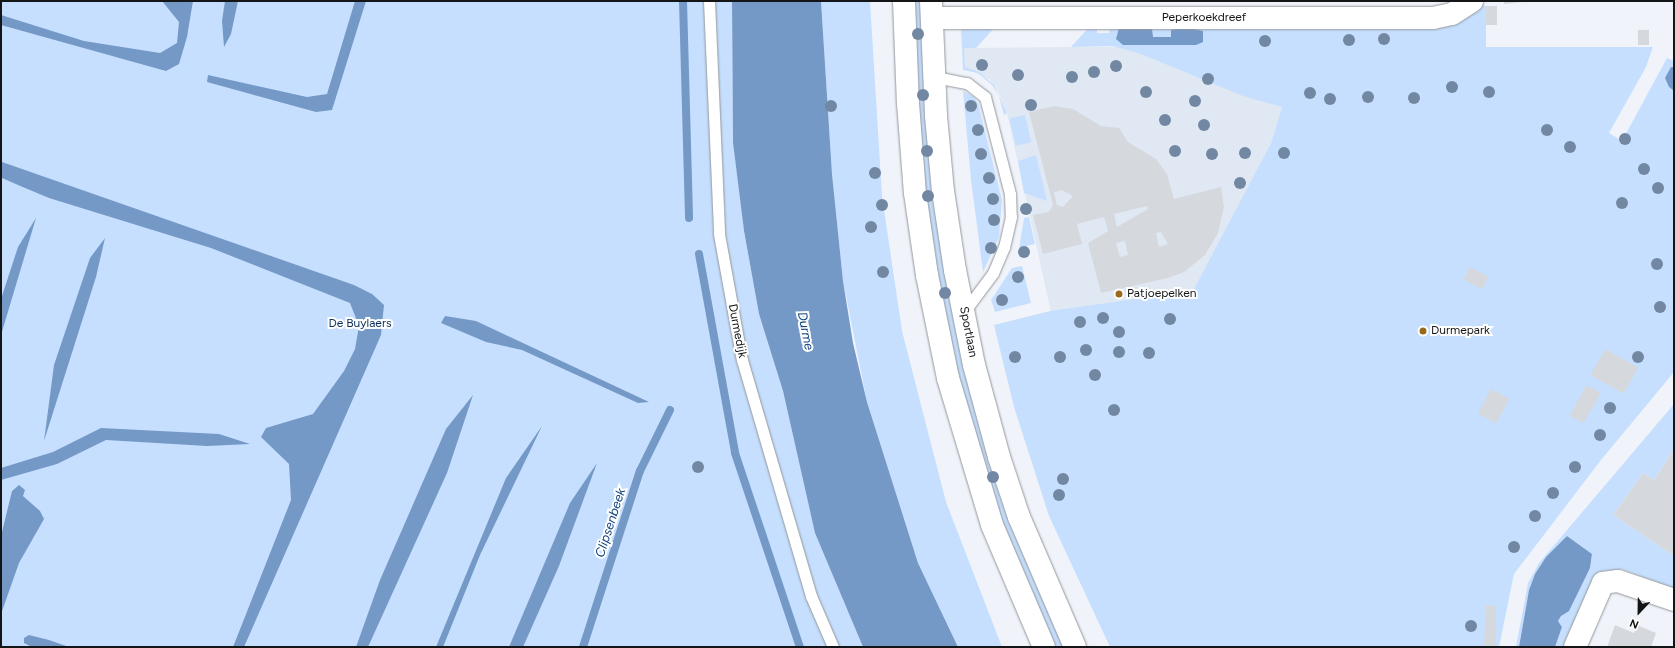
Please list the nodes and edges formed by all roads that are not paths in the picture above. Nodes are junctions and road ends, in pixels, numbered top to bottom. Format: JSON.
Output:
{"nodes":[{"id":1,"x":709,"y":1,"type":"edge"},
{"id":2,"x":904,"y":1,"type":"edge"},
{"id":3,"x":1472,"y":1,"type":"edge"},
{"id":4,"x":931,"y":9,"type":"edge"},
{"id":5,"x":935,"y":77,"type":"junction"},
{"id":6,"x":964,"y":312,"type":"junction"},
{"id":7,"x":1674,"y":600,"type":"edge"},
{"id":8,"x":833,"y":647,"type":"edge"},
{"id":9,"x":1044,"y":647,"type":"edge"},
{"id":10,"x":1075,"y":647,"type":"edge"},
{"id":11,"x":1575,"y":647,"type":"edge"}],
"edges":[{"from":1,"to":8,"type":"lane","name":"Durmedijk"},
{"from":2,"to":9,"type":"main road"},
{"from":3,"to":4,"type":"main road","name":"Peperkoekdreef"},
{"from":4,"to":5,"type":"main road","name":"Sportlaan"},
{"from":5,"to":6,"type":"main road","name":"Sportlaan"},
{"from":5,"to":6,"type":"lane"},
{"from":6,"to":10,"type":"main road","name":"Sportlaan"},
{"from":7,"to":11,"type":"main road"}]}
